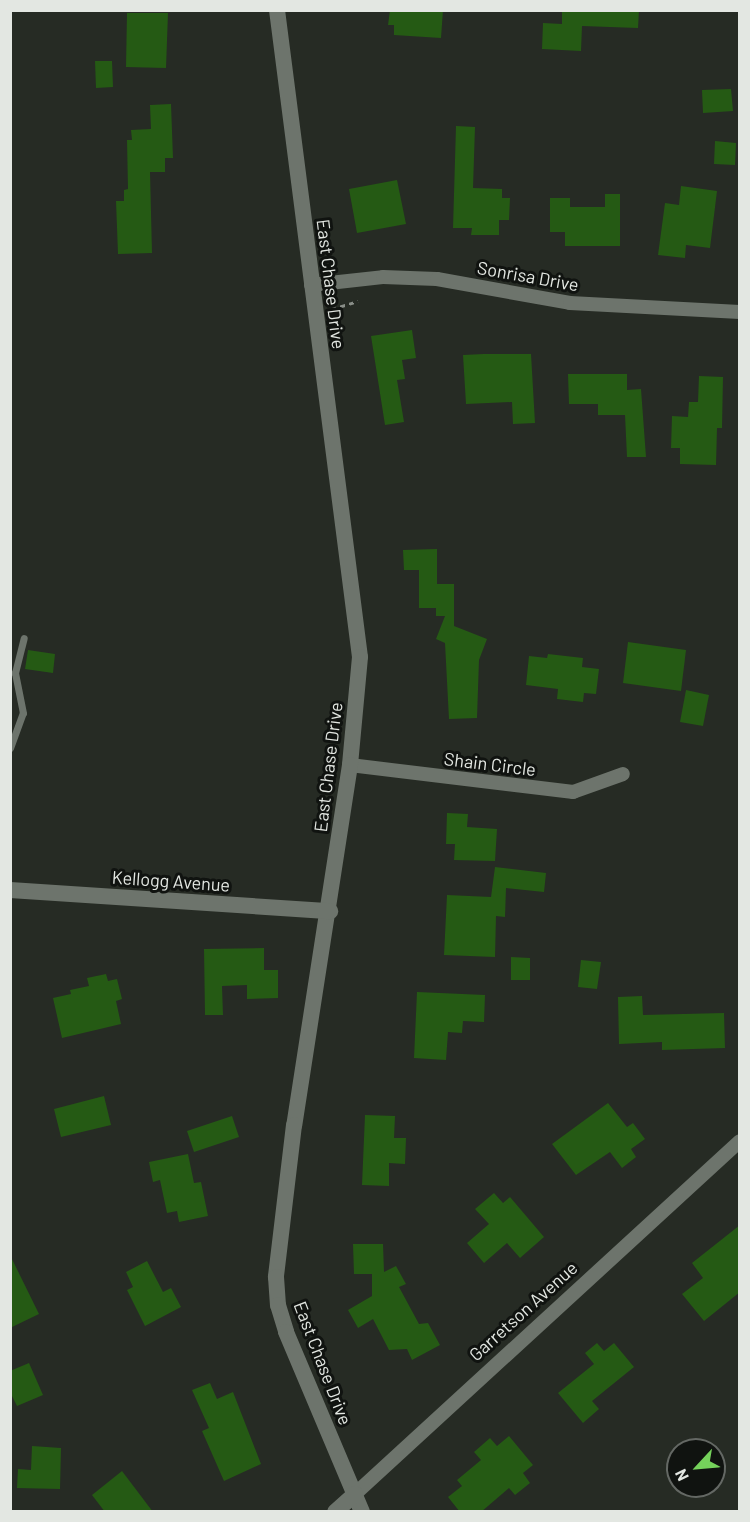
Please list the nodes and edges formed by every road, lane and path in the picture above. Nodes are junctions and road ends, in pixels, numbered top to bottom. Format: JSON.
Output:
{"nodes":[{"id":1,"x":277,"y":10,"type":"edge"},
{"id":2,"x":311,"y":285,"type":"junction"},
{"id":3,"x":740,"y":312,"type":"edge"},
{"id":4,"x":24,"y":638,"type":"dead end"},
{"id":5,"x":10,"y":748,"type":"edge"},
{"id":6,"x":350,"y":765,"type":"junction"},
{"id":7,"x":623,"y":774,"type":"dead end"},
{"id":8,"x":10,"y":890,"type":"edge"},
{"id":9,"x":330,"y":911,"type":"junction"},
{"id":10,"x":740,"y":1141,"type":"edge"},
{"id":11,"x":355,"y":1494,"type":"junction"},
{"id":12,"x":335,"y":1512,"type":"edge"},
{"id":13,"x":362,"y":1512,"type":"edge"}],
"edges":[{"from":1,"to":2,"type":"street","name":"East Chase Drive"},
{"from":2,"to":3,"type":"street","name":"Sonrisa Drive"},
{"from":2,"to":6,"type":"street","name":"East Chase Drive"},
{"from":4,"to":5,"type":"lane"},
{"from":6,"to":7,"type":"street","name":"Shain Circle"},
{"from":6,"to":9,"type":"street","name":"East Chase Drive"},
{"from":8,"to":9,"type":"street","name":"Kellogg Avenue"},
{"from":9,"to":11,"type":"street","name":"East Chase Drive"},
{"from":10,"to":11,"type":"street","name":"Garretson Avenue"},
{"from":11,"to":12,"type":"street","name":"Garretson Avenue"},
{"from":11,"to":13,"type":"street","name":"East Chase Drive"}]}
